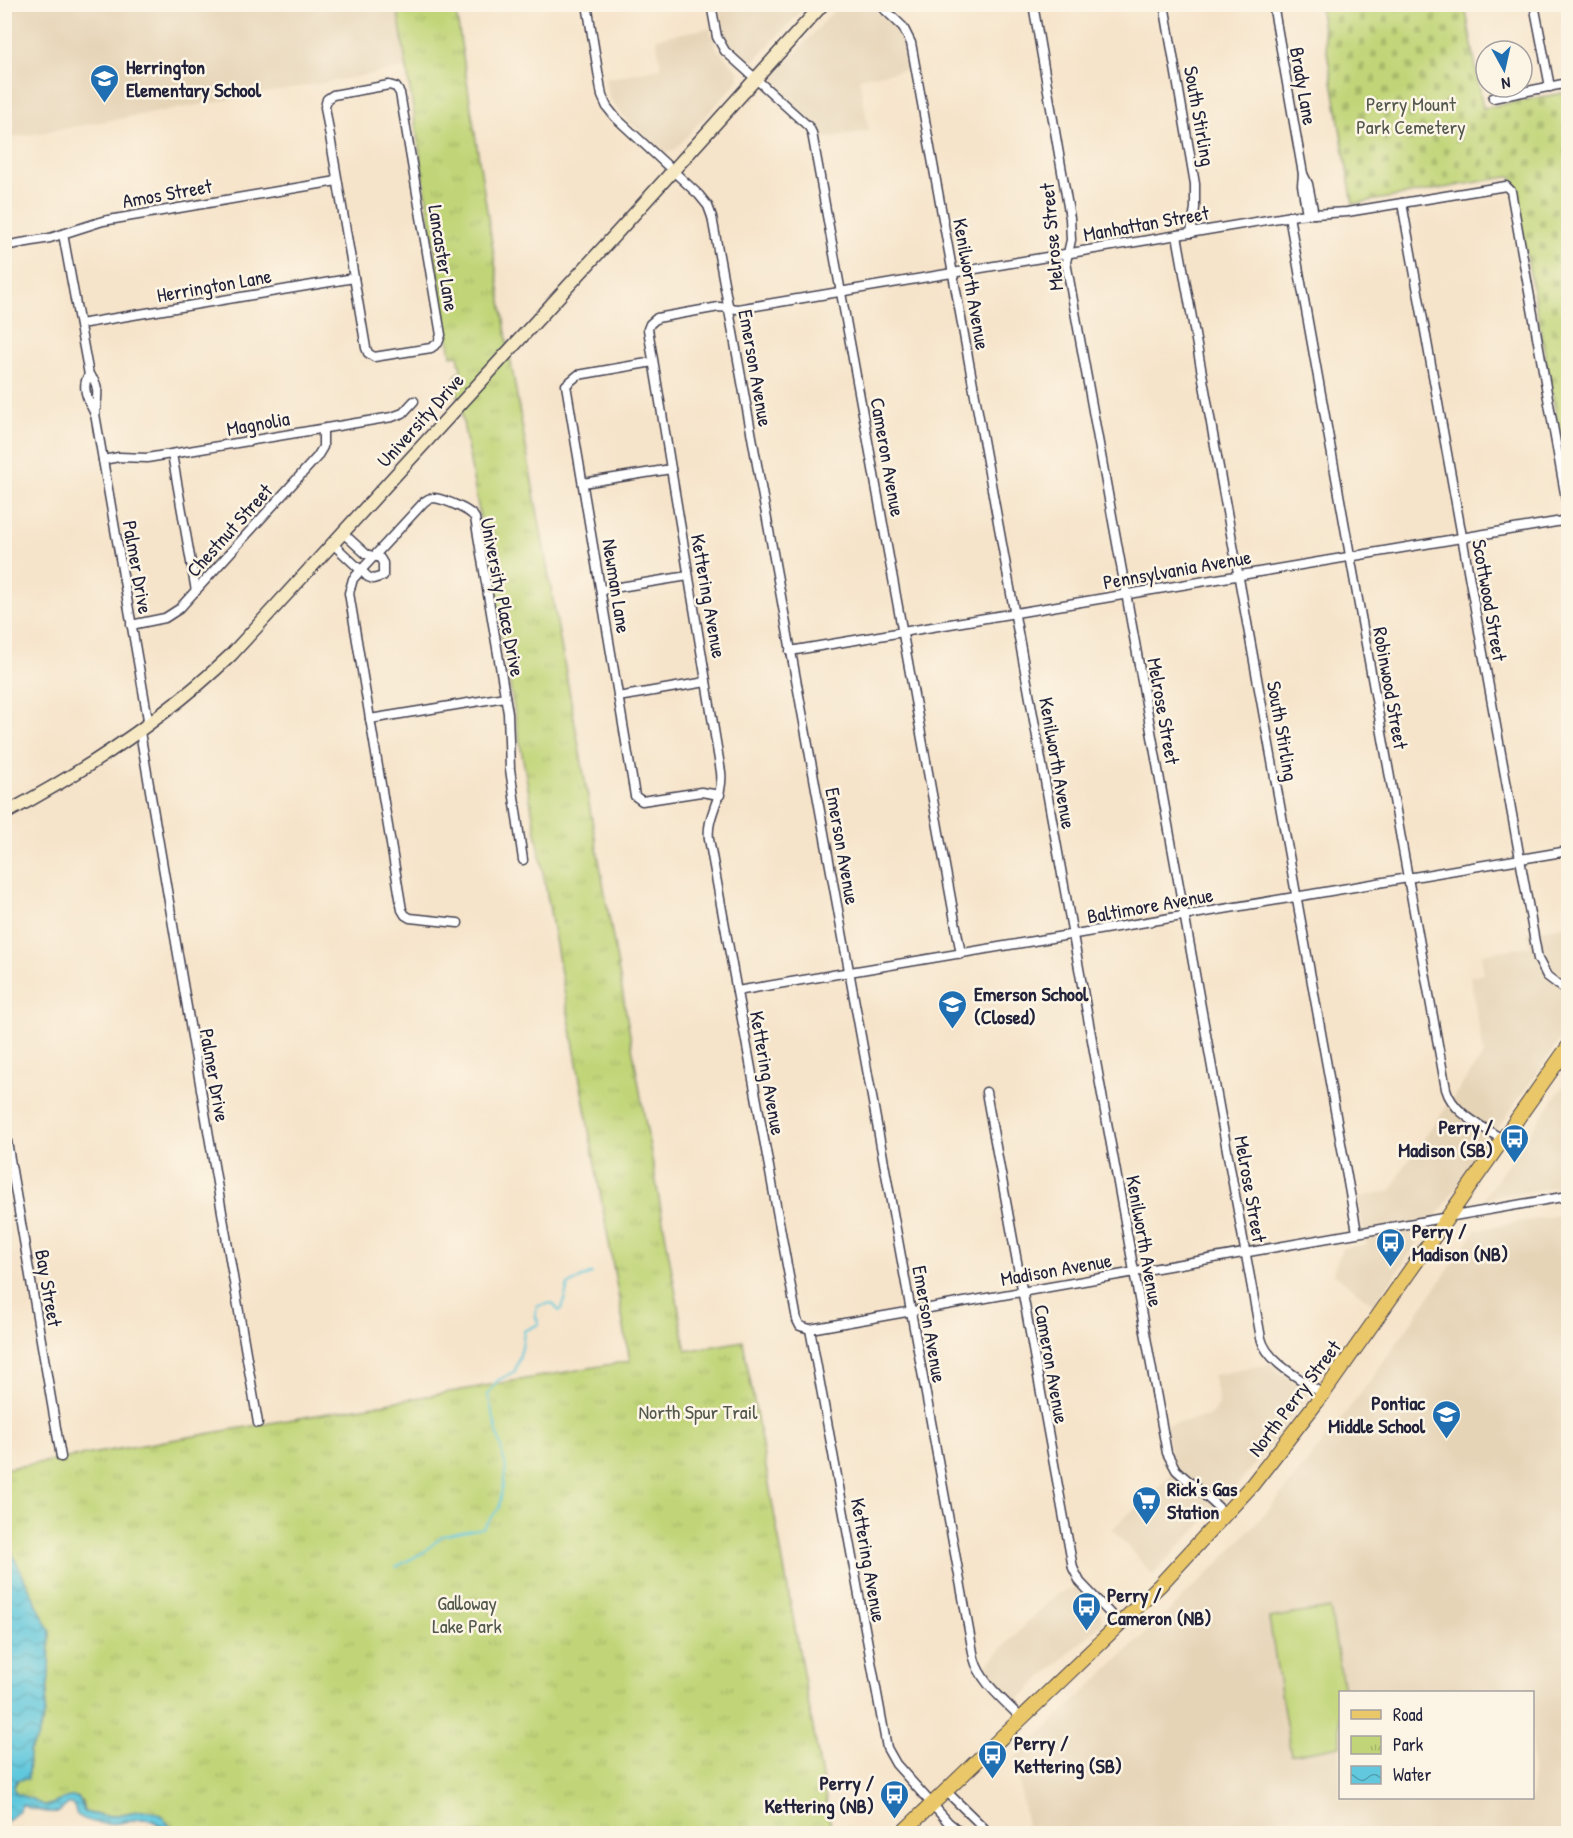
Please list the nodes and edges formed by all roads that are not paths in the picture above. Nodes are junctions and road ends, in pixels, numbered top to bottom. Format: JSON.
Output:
{"nodes":[{"id":1,"x":587,"y":4,"type":"edge"},
{"id":2,"x":711,"y":4,"type":"edge"},
{"id":3,"x":823,"y":4,"type":"edge"},
{"id":4,"x":879,"y":4,"type":"edge"},
{"id":5,"x":1033,"y":4,"type":"edge"},
{"id":6,"x":1164,"y":4,"type":"edge"},
{"id":7,"x":1273,"y":4,"type":"edge"},
{"id":8,"x":1534,"y":4,"type":"edge"},
{"id":9,"x":755,"y":79,"type":"junction"},
{"id":10,"x":1569,"y":83,"type":"edge"},
{"id":11,"x":1550,"y":87,"type":"junction"},
{"id":12,"x":1534,"y":90,"type":"edge"},
{"id":13,"x":673,"y":170,"type":"junction"},
{"id":14,"x":337,"y":181,"type":"junction"},
{"id":15,"x":1402,"y":202,"type":"junction"},
{"id":16,"x":1310,"y":214,"type":"junction"},
{"id":17,"x":1289,"y":216,"type":"junction"},
{"id":18,"x":1191,"y":233,"type":"junction"},
{"id":19,"x":63,"y":234,"type":"junction"},
{"id":20,"x":1177,"y":235,"type":"junction"},
{"id":21,"x":4,"y":246,"type":"edge"},
{"id":22,"x":1068,"y":254,"type":"junction"},
{"id":23,"x":953,"y":273,"type":"junction"},
{"id":24,"x":354,"y":278,"type":"junction"},
{"id":25,"x":841,"y":292,"type":"junction"},
{"id":26,"x":728,"y":308,"type":"junction"},
{"id":27,"x":80,"y":324,"type":"junction"},
{"id":28,"x":650,"y":324,"type":"joint"},
{"id":29,"x":653,"y":362,"type":"junction"},
{"id":30,"x":414,"y":402,"type":"dead end"},
{"id":31,"x":322,"y":429,"type":"junction"},
{"id":32,"x":172,"y":454,"type":"junction"},
{"id":33,"x":103,"y":460,"type":"junction"},
{"id":34,"x":671,"y":469,"type":"junction"},
{"id":35,"x":583,"y":483,"type":"junction"},
{"id":36,"x":1569,"y":510,"type":"edge"},
{"id":37,"x":1569,"y":520,"type":"edge"},
{"id":38,"x":343,"y":533,"type":"junction"},
{"id":39,"x":1462,"y":538,"type":"junction"},
{"id":40,"x":333,"y":544,"type":"junction"},
{"id":41,"x":374,"y":557,"type":"junction"},
{"id":42,"x":1350,"y":557,"type":"junction"},
{"id":43,"x":361,"y":570,"type":"junction"},
{"id":44,"x":1238,"y":575,"type":"junction"},
{"id":45,"x":688,"y":576,"type":"junction"},
{"id":46,"x":601,"y":590,"type":"junction"},
{"id":47,"x":196,"y":591,"type":"junction"},
{"id":48,"x":1126,"y":594,"type":"junction"},
{"id":49,"x":1014,"y":613,"type":"junction"},
{"id":50,"x":131,"y":625,"type":"junction"},
{"id":51,"x":902,"y":632,"type":"junction"},
{"id":52,"x":790,"y":651,"type":"junction"},
{"id":53,"x":706,"y":682,"type":"junction"},
{"id":54,"x":505,"y":697,"type":"junction"},
{"id":55,"x":618,"y":697,"type":"junction"},
{"id":56,"x":370,"y":719,"type":"junction"},
{"id":57,"x":145,"y":728,"type":"junction"},
{"id":58,"x":720,"y":795,"type":"junction"},
{"id":59,"x":4,"y":814,"type":"edge"},
{"id":60,"x":1569,"y":851,"type":"edge"},
{"id":61,"x":1520,"y":859,"type":"junction"},
{"id":62,"x":523,"y":860,"type":"dead end"},
{"id":63,"x":1408,"y":878,"type":"junction"},
{"id":64,"x":1297,"y":897,"type":"junction"},
{"id":65,"x":1185,"y":916,"type":"junction"},
{"id":66,"x":458,"y":923,"type":"dead end"},
{"id":67,"x":1073,"y":935,"type":"junction"},
{"id":68,"x":961,"y":954,"type":"junction"},
{"id":69,"x":849,"y":972,"type":"junction"},
{"id":70,"x":736,"y":991,"type":"junction"},
{"id":71,"x":1569,"y":992,"type":"edge"},
{"id":72,"x":1569,"y":1047,"type":"edge"},
{"id":73,"x":986,"y":1092,"type":"dead end"},
{"id":74,"x":4,"y":1124,"type":"edge"},
{"id":75,"x":1503,"y":1140,"type":"junction"},
{"id":76,"x":1569,"y":1196,"type":"edge"},
{"id":77,"x":1449,"y":1216,"type":"junction"},
{"id":78,"x":1358,"y":1232,"type":"junction"},
{"id":79,"x":1246,"y":1252,"type":"junction"},
{"id":80,"x":1134,"y":1272,"type":"junction"},
{"id":81,"x":1022,"y":1292,"type":"junction"},
{"id":82,"x":911,"y":1311,"type":"junction"},
{"id":83,"x":810,"y":1329,"type":"junction"},
{"id":84,"x":1323,"y":1394,"type":"junction"},
{"id":85,"x":258,"y":1423,"type":"dead end"},
{"id":86,"x":61,"y":1457,"type":"dead end"},
{"id":87,"x":1226,"y":1514,"type":"junction"},
{"id":88,"x":1120,"y":1624,"type":"junction"},
{"id":89,"x":1021,"y":1718,"type":"junction"},
{"id":90,"x":946,"y":1791,"type":"junction"},
{"id":91,"x":933,"y":1803,"type":"junction"},
{"id":92,"x":956,"y":1832,"type":"edge"},
{"id":93,"x":901,"y":1833,"type":"edge"},
{"id":94,"x":987,"y":1833,"type":"edge"}],
"edges":[{"from":1,"to":13,"type":"street","name":"Emerson Avenue"},
{"from":2,"to":9,"type":"street","name":"Cameron Avenue"},
{"from":3,"to":9,"type":"main road","name":"University Drive"},
{"from":4,"to":23,"type":"street","name":"Kenilworth Avenue"},
{"from":5,"to":22,"type":"street","name":"Melrose Street"},
{"from":6,"to":18,"type":"street","name":"South Stirling"},
{"from":7,"to":16,"type":"street","name":"Brady Lane"},
{"from":8,"to":11,"type":"street"},
{"from":9,"to":13,"type":"main road","name":"University Drive"},
{"from":9,"to":25,"type":"street","name":"Cameron Avenue"},
{"from":10,"to":11,"type":"street"},
{"from":11,"to":12,"type":"street"},
{"from":13,"to":26,"type":"street","name":"Emerson Avenue"},
{"from":13,"to":38,"type":"main road","name":"University Drive"},
{"from":14,"to":19,"type":"street","name":"Amos Street"},
{"from":14,"to":24,"type":"street","name":"Lancaster Lane"},
{"from":14,"to":24,"type":"street","name":"Lancaster Lane"},
{"from":15,"to":16,"type":"street","name":"Manhattan Street"},
{"from":15,"to":36,"type":"street","name":"Manhattan Street"},
{"from":15,"to":39,"type":"street","name":"Scottwood Street"},
{"from":16,"to":17,"type":"street","name":"Manhattan Street"},
{"from":17,"to":18,"type":"street","name":"Manhattan Street"},
{"from":17,"to":42,"type":"street","name":"Robinwood Street"},
{"from":18,"to":20,"type":"street","name":"Manhattan Street"},
{"from":19,"to":21,"type":"street","name":"Amos Street"},
{"from":19,"to":27,"type":"street","name":"Palmer Drive"},
{"from":20,"to":22,"type":"street","name":"Manhattan Street"},
{"from":20,"to":44,"type":"street","name":"South Stirling"},
{"from":22,"to":23,"type":"street","name":"Manhattan Street"},
{"from":22,"to":48,"type":"street","name":"Melrose Street"},
{"from":23,"to":25,"type":"street","name":"Manhattan Street"},
{"from":23,"to":49,"type":"street","name":"Kenilworth Avenue"},
{"from":24,"to":27,"type":"street","name":"Herrington Lane"},
{"from":25,"to":26,"type":"street","name":"Manhattan Street"},
{"from":25,"to":51,"type":"street","name":"Cameron Avenue"},
{"from":26,"to":28,"type":"street","name":"Manhattan Street"},
{"from":26,"to":52,"type":"street","name":"Emerson Avenue"},
{"from":27,"to":33,"type":"street","name":"Palmer Drive"},
{"from":28,"to":29,"type":"street","name":"Kettering Avenue"},
{"from":29,"to":34,"type":"street","name":"Kettering Avenue"},
{"from":29,"to":35,"type":"street","name":"Newman Lane"},
{"from":30,"to":31,"type":"street","name":"Magnolia"},
{"from":31,"to":32,"type":"street","name":"Magnolia"},
{"from":31,"to":47,"type":"street","name":"Chestnut Street"},
{"from":32,"to":33,"type":"street","name":"Magnolia"},
{"from":32,"to":47,"type":"street"},
{"from":33,"to":50,"type":"street","name":"Palmer Drive"},
{"from":34,"to":35,"type":"street"},
{"from":34,"to":45,"type":"street","name":"Kettering Avenue"},
{"from":35,"to":46,"type":"street","name":"Newman Lane"},
{"from":37,"to":39,"type":"street","name":"Pennsylvania Avenue"},
{"from":38,"to":40,"type":"main road","name":"University Drive"},
{"from":38,"to":41,"type":"street"},
{"from":39,"to":42,"type":"street","name":"Pennsylvania Avenue"},
{"from":39,"to":61,"type":"street","name":"Scottwood Street"},
{"from":40,"to":43,"type":"street"},
{"from":40,"to":57,"type":"main road","name":"University Drive"},
{"from":41,"to":43,"type":"street","name":"University Place Drive"},
{"from":41,"to":43,"type":"street"},
{"from":41,"to":54,"type":"street","name":"University Place Drive"},
{"from":42,"to":44,"type":"street","name":"Pennsylvania Avenue"},
{"from":42,"to":63,"type":"street","name":"Robinwood Street"},
{"from":43,"to":56,"type":"street","name":"University Place Drive"},
{"from":44,"to":48,"type":"street","name":"Pennsylvania Avenue"},
{"from":44,"to":64,"type":"street","name":"South Stirling"},
{"from":45,"to":46,"type":"street"},
{"from":45,"to":53,"type":"street","name":"Kettering Avenue"},
{"from":46,"to":55,"type":"street","name":"Newman Lane"},
{"from":47,"to":50,"type":"street","name":"Chestnut Street"},
{"from":48,"to":49,"type":"street","name":"Pennsylvania Avenue"},
{"from":48,"to":65,"type":"street","name":"Melrose Street"},
{"from":49,"to":51,"type":"street","name":"Pennsylvania Avenue"},
{"from":49,"to":67,"type":"street","name":"Kenilworth Avenue"},
{"from":50,"to":57,"type":"street","name":"Palmer Drive"},
{"from":51,"to":52,"type":"street","name":"Pennsylvania Avenue"},
{"from":51,"to":68,"type":"street","name":"Cameron Avenue"},
{"from":52,"to":69,"type":"street","name":"Emerson Avenue"},
{"from":53,"to":55,"type":"street"},
{"from":53,"to":58,"type":"street","name":"Kettering Avenue"},
{"from":54,"to":56,"type":"street","name":"University Place Drive"},
{"from":54,"to":62,"type":"street","name":"University Place Drive"},
{"from":55,"to":58,"type":"street","name":"Newman Lane"},
{"from":56,"to":66,"type":"street","name":"University Place Drive"},
{"from":57,"to":59,"type":"main road","name":"University Drive"},
{"from":57,"to":85,"type":"street","name":"Palmer Drive"},
{"from":58,"to":70,"type":"street","name":"Kettering Avenue"},
{"from":60,"to":61,"type":"street","name":"Baltimore Avenue"},
{"from":61,"to":63,"type":"street","name":"Baltimore Avenue"},
{"from":61,"to":71,"type":"street","name":"Scottwood Street"},
{"from":63,"to":64,"type":"street","name":"Baltimore Avenue"},
{"from":63,"to":75,"type":"street","name":"Robinwood Street"},
{"from":64,"to":65,"type":"street","name":"Baltimore Avenue"},
{"from":64,"to":78,"type":"street","name":"South Stirling"},
{"from":65,"to":67,"type":"street","name":"Baltimore Avenue"},
{"from":65,"to":79,"type":"street","name":"Melrose Street"},
{"from":67,"to":68,"type":"street","name":"Baltimore Avenue"},
{"from":67,"to":80,"type":"street","name":"Kenilworth Avenue"},
{"from":68,"to":69,"type":"street","name":"Baltimore Avenue"},
{"from":69,"to":70,"type":"street","name":"Baltimore Avenue"},
{"from":69,"to":82,"type":"street","name":"Emerson Avenue"},
{"from":70,"to":83,"type":"street","name":"Kettering Avenue"},
{"from":72,"to":75,"type":"main road","name":"North Perry Street"},
{"from":73,"to":81,"type":"street","name":"Cameron Avenue"},
{"from":74,"to":86,"type":"street","name":"Bay Street"},
{"from":75,"to":77,"type":"main road","name":"North Perry Street"},
{"from":76,"to":77,"type":"street","name":"Madison Avenue"},
{"from":77,"to":78,"type":"street","name":"Madison Avenue"},
{"from":77,"to":84,"type":"main road","name":"North Perry Street"},
{"from":78,"to":79,"type":"street","name":"Madison Avenue"},
{"from":79,"to":80,"type":"street","name":"Madison Avenue"},
{"from":79,"to":84,"type":"street","name":"Melrose Street"},
{"from":80,"to":81,"type":"street","name":"Madison Avenue"},
{"from":80,"to":87,"type":"street","name":"Kenilworth Avenue"},
{"from":81,"to":82,"type":"street","name":"Madison Avenue"},
{"from":81,"to":88,"type":"street","name":"Cameron Avenue"},
{"from":82,"to":83,"type":"street","name":"Madison Avenue"},
{"from":82,"to":89,"type":"street","name":"Emerson Avenue"},
{"from":83,"to":91,"type":"street","name":"Kettering Avenue"},
{"from":84,"to":87,"type":"main road","name":"North Perry Street"},
{"from":87,"to":88,"type":"main road","name":"North Perry Street"},
{"from":88,"to":89,"type":"main road","name":"North Perry Street"},
{"from":89,"to":90,"type":"main road","name":"North Perry Street"},
{"from":90,"to":91,"type":"main road","name":"North Perry Street"},
{"from":90,"to":94,"type":"street"},
{"from":91,"to":92,"type":"street","name":"Kettering Avenue"},
{"from":91,"to":93,"type":"main road","name":"North Perry Street"}]}
